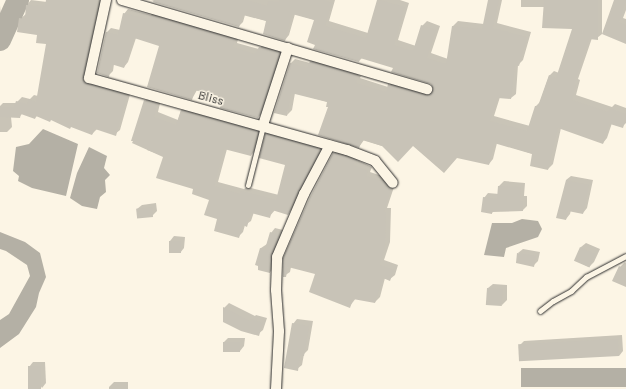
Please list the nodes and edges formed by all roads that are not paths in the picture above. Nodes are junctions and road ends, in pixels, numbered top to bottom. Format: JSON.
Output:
{"nodes":[{"id":1,"x":106,"y":0,"type":"edge"},
{"id":2,"x":122,"y":0,"type":"edge"},
{"id":3,"x":288,"y":48,"type":"junction"},
{"id":4,"x":427,"y":89,"type":"dead end"},
{"id":5,"x":263,"y":125,"type":"junction"},
{"id":6,"x":330,"y":145,"type":"junction"},
{"id":7,"x":394,"y":183,"type":"dead end"},
{"id":8,"x":248,"y":185,"type":"dead end"},
{"id":9,"x":626,"y":256,"type":"edge"},
{"id":10,"x":540,"y":311,"type":"dead end"},
{"id":11,"x":276,"y":389,"type":"edge"}],
"edges":[{"from":1,"to":5,"type":"street","name":"Bliss"},
{"from":2,"to":3,"type":"street"},
{"from":3,"to":4,"type":"street"},
{"from":3,"to":5,"type":"street"},
{"from":5,"to":6,"type":"street","name":"Bliss"},
{"from":5,"to":8,"type":"lane"},
{"from":6,"to":7,"type":"street","name":"Bliss"},
{"from":6,"to":11,"type":"street"},
{"from":9,"to":10,"type":"lane"}]}
